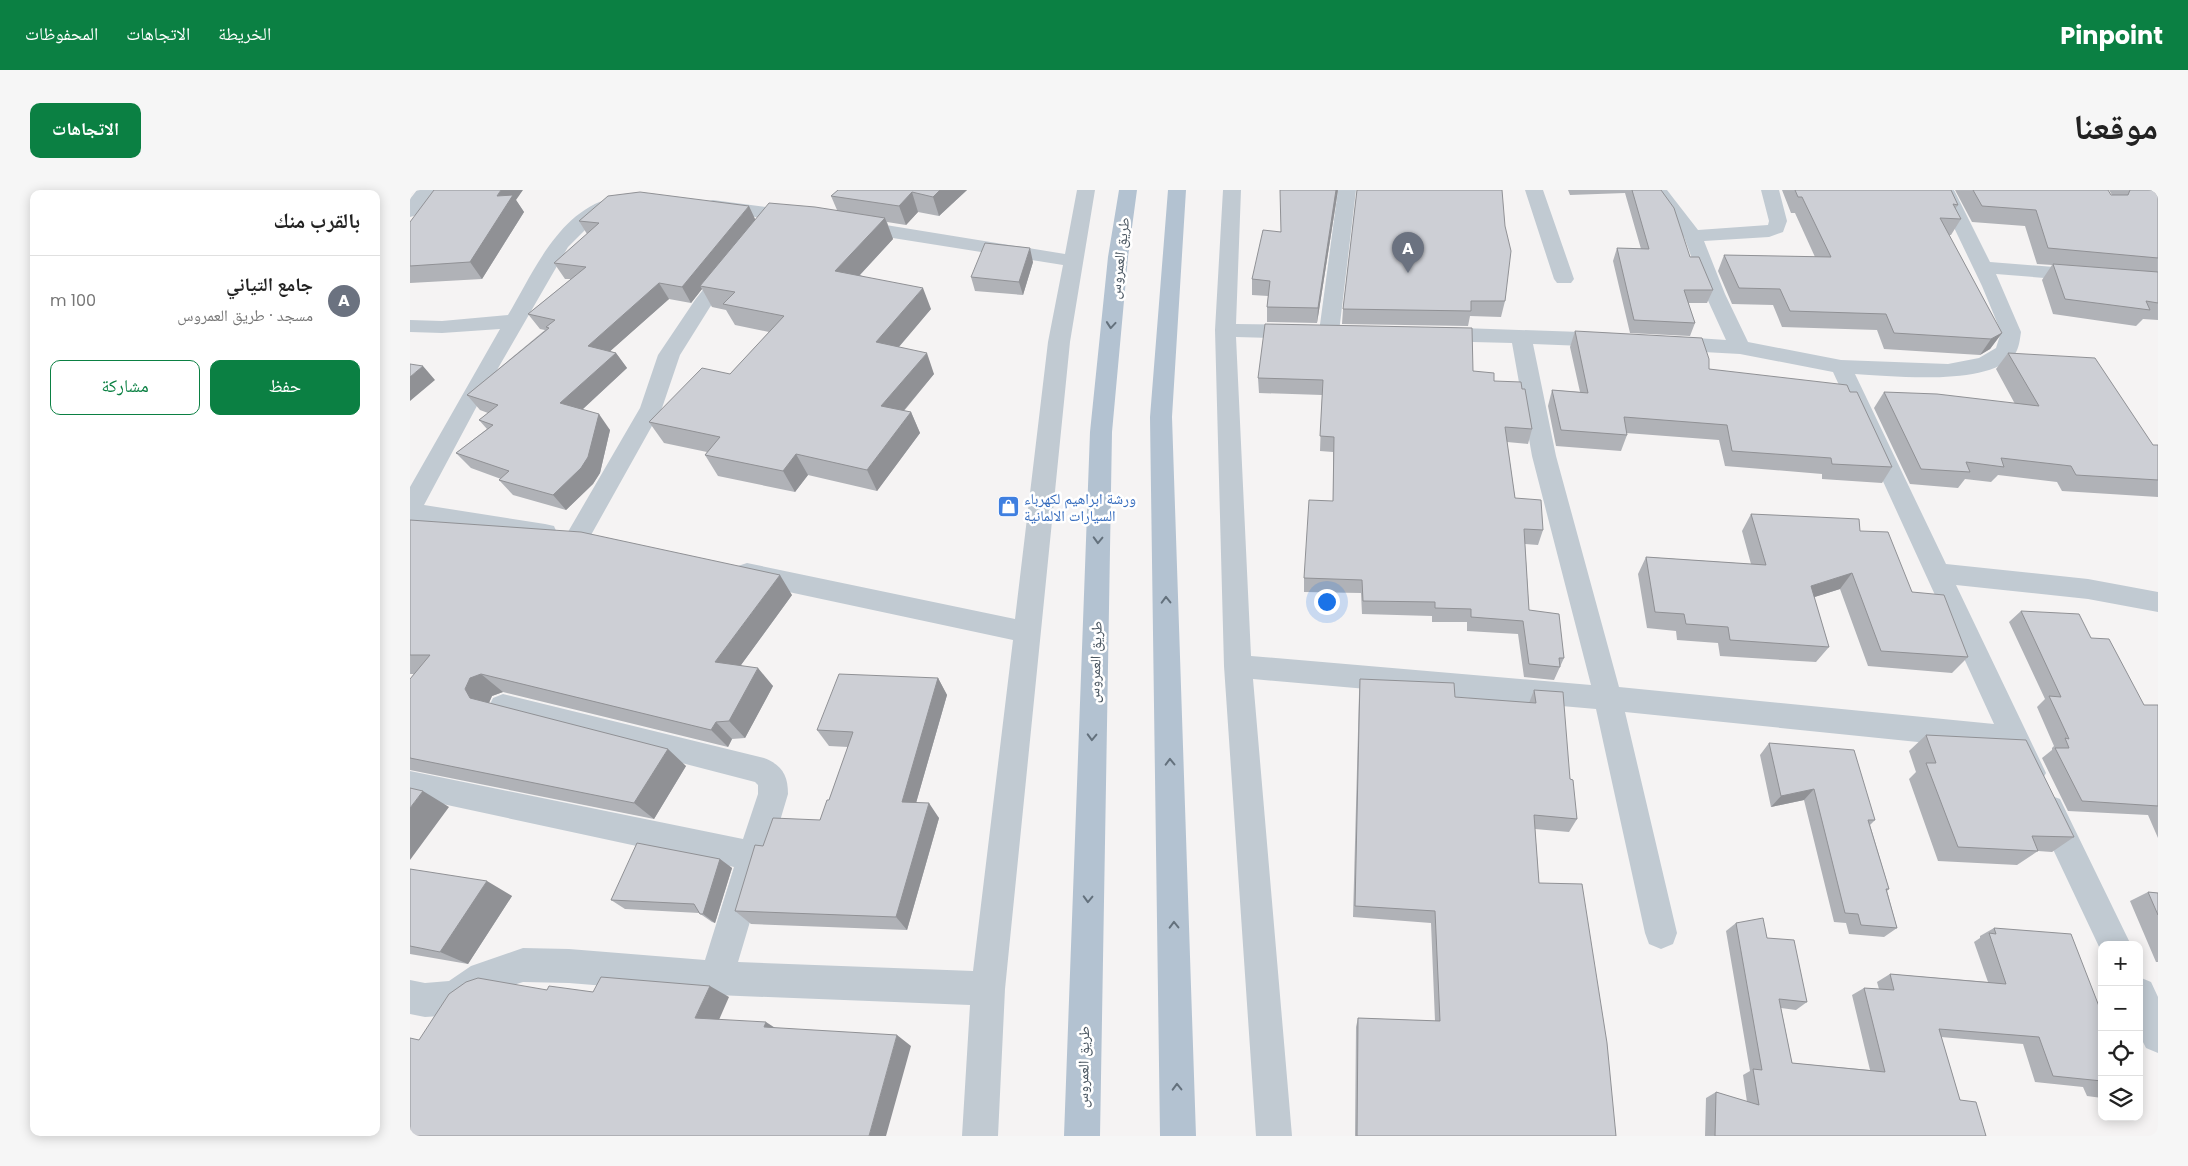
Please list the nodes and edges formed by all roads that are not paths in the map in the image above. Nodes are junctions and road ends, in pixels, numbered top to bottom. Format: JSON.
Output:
{"nodes":[{"id":1,"x":426,"y":190,"type":"edge"},
{"id":2,"x":1086,"y":190,"type":"edge"},
{"id":3,"x":1128,"y":190,"type":"edge"},
{"id":4,"x":1177,"y":190,"type":"edge"},
{"id":5,"x":1232,"y":190,"type":"edge"},
{"id":6,"x":1347,"y":190,"type":"edge"},
{"id":7,"x":1534,"y":190,"type":"edge"},
{"id":8,"x":1658,"y":190,"type":"edge"},
{"id":9,"x":1770,"y":190,"type":"edge"},
{"id":10,"x":1945,"y":190,"type":"edge"},
{"id":11,"x":631,"y":200,"type":"edge"},
{"id":12,"x":697,"y":205,"type":"edge"},
{"id":13,"x":410,"y":211,"type":"edge"},
{"id":14,"x":775,"y":213,"type":"junction"},
{"id":15,"x":813,"y":219,"type":"edge"},
{"id":16,"x":832,"y":222,"type":"edge"},
{"id":17,"x":758,"y":233,"type":"edge"},
{"id":18,"x":1693,"y":236,"type":"junction"},
{"id":19,"x":742,"y":253,"type":"edge"},
{"id":20,"x":1073,"y":261,"type":"junction"},
{"id":21,"x":1982,"y":267,"type":"junction"},
{"id":22,"x":1564,"y":279,"type":"dead end"},
{"id":23,"x":2158,"y":281,"type":"edge"},
{"id":24,"x":515,"y":322,"type":"junction"},
{"id":25,"x":410,"y":326,"type":"edge"},
{"id":26,"x":1225,"y":330,"type":"junction"},
{"id":27,"x":1415,"y":334,"type":"edge"},
{"id":28,"x":1521,"y":336,"type":"junction"},
{"id":29,"x":1740,"y":346,"type":"junction"},
{"id":30,"x":1841,"y":367,"type":"junction"},
{"id":31,"x":410,"y":510,"type":"edge"},
{"id":32,"x":724,"y":568,"type":"edge"},
{"id":33,"x":1936,"y":573,"type":"junction"},
{"id":34,"x":2158,"y":602,"type":"edge"},
{"id":35,"x":1027,"y":632,"type":"junction"},
{"id":36,"x":1238,"y":666,"type":"junction"},
{"id":37,"x":1608,"y":698,"type":"junction"},
{"id":38,"x":503,"y":706,"type":"edge"},
{"id":39,"x":2015,"y":738,"type":"junction"},
{"id":40,"x":410,"y":784,"type":"edge"},
{"id":41,"x":753,"y":856,"type":"junction"},
{"id":42,"x":1661,"y":933,"type":"dead end"},
{"id":43,"x":2113,"y":941,"type":"edge"},
{"id":44,"x":716,"y":978,"type":"junction"},
{"id":45,"x":988,"y":990,"type":"junction"},
{"id":46,"x":410,"y":998,"type":"edge"},
{"id":47,"x":980,"y":1136,"type":"edge"},
{"id":48,"x":1082,"y":1136,"type":"edge"},
{"id":49,"x":1178,"y":1136,"type":"edge"},
{"id":50,"x":1274,"y":1136,"type":"edge"}],
"edges":[{"from":1,"to":13,"type":"street"},
{"from":2,"to":20,"type":"street"},
{"from":3,"to":48,"type":"main road","name":"طريق العمروس","one_way":true},
{"from":49,"to":4,"type":"main road","one_way":true},
{"from":5,"to":26,"type":"street"},
{"from":6,"to":26,"type":"street"},
{"from":7,"to":22,"type":"street"},
{"from":8,"to":18,"type":"street"},
{"from":9,"to":18,"type":"street"},
{"from":10,"to":21,"type":"street"},
{"from":11,"to":24,"type":"street"},
{"from":12,"to":14,"type":"street"},
{"from":14,"to":15,"type":"street"},
{"from":14,"to":17,"type":"street"},
{"from":16,"to":20,"type":"street"},
{"from":18,"to":29,"type":"street"},
{"from":19,"to":31,"type":"street"},
{"from":20,"to":35,"type":"street"},
{"from":21,"to":23,"type":"street"},
{"from":21,"to":30,"type":"street"},
{"from":24,"to":25,"type":"street"},
{"from":24,"to":31,"type":"street"},
{"from":26,"to":36,"type":"street"},
{"from":27,"to":28,"type":"street"},
{"from":28,"to":29,"type":"street"},
{"from":28,"to":37,"type":"street"},
{"from":29,"to":30,"type":"street"},
{"from":30,"to":33,"type":"street"},
{"from":32,"to":35,"type":"street"},
{"from":33,"to":34,"type":"street"},
{"from":33,"to":39,"type":"street"},
{"from":35,"to":45,"type":"street"},
{"from":36,"to":37,"type":"street"},
{"from":36,"to":50,"type":"street"},
{"from":37,"to":39,"type":"street"},
{"from":37,"to":42,"type":"street"},
{"from":38,"to":41,"type":"street"},
{"from":39,"to":43,"type":"street"},
{"from":40,"to":41,"type":"street"},
{"from":41,"to":44,"type":"street"},
{"from":44,"to":45,"type":"street"},
{"from":44,"to":46,"type":"street"},
{"from":45,"to":47,"type":"street"}]}
